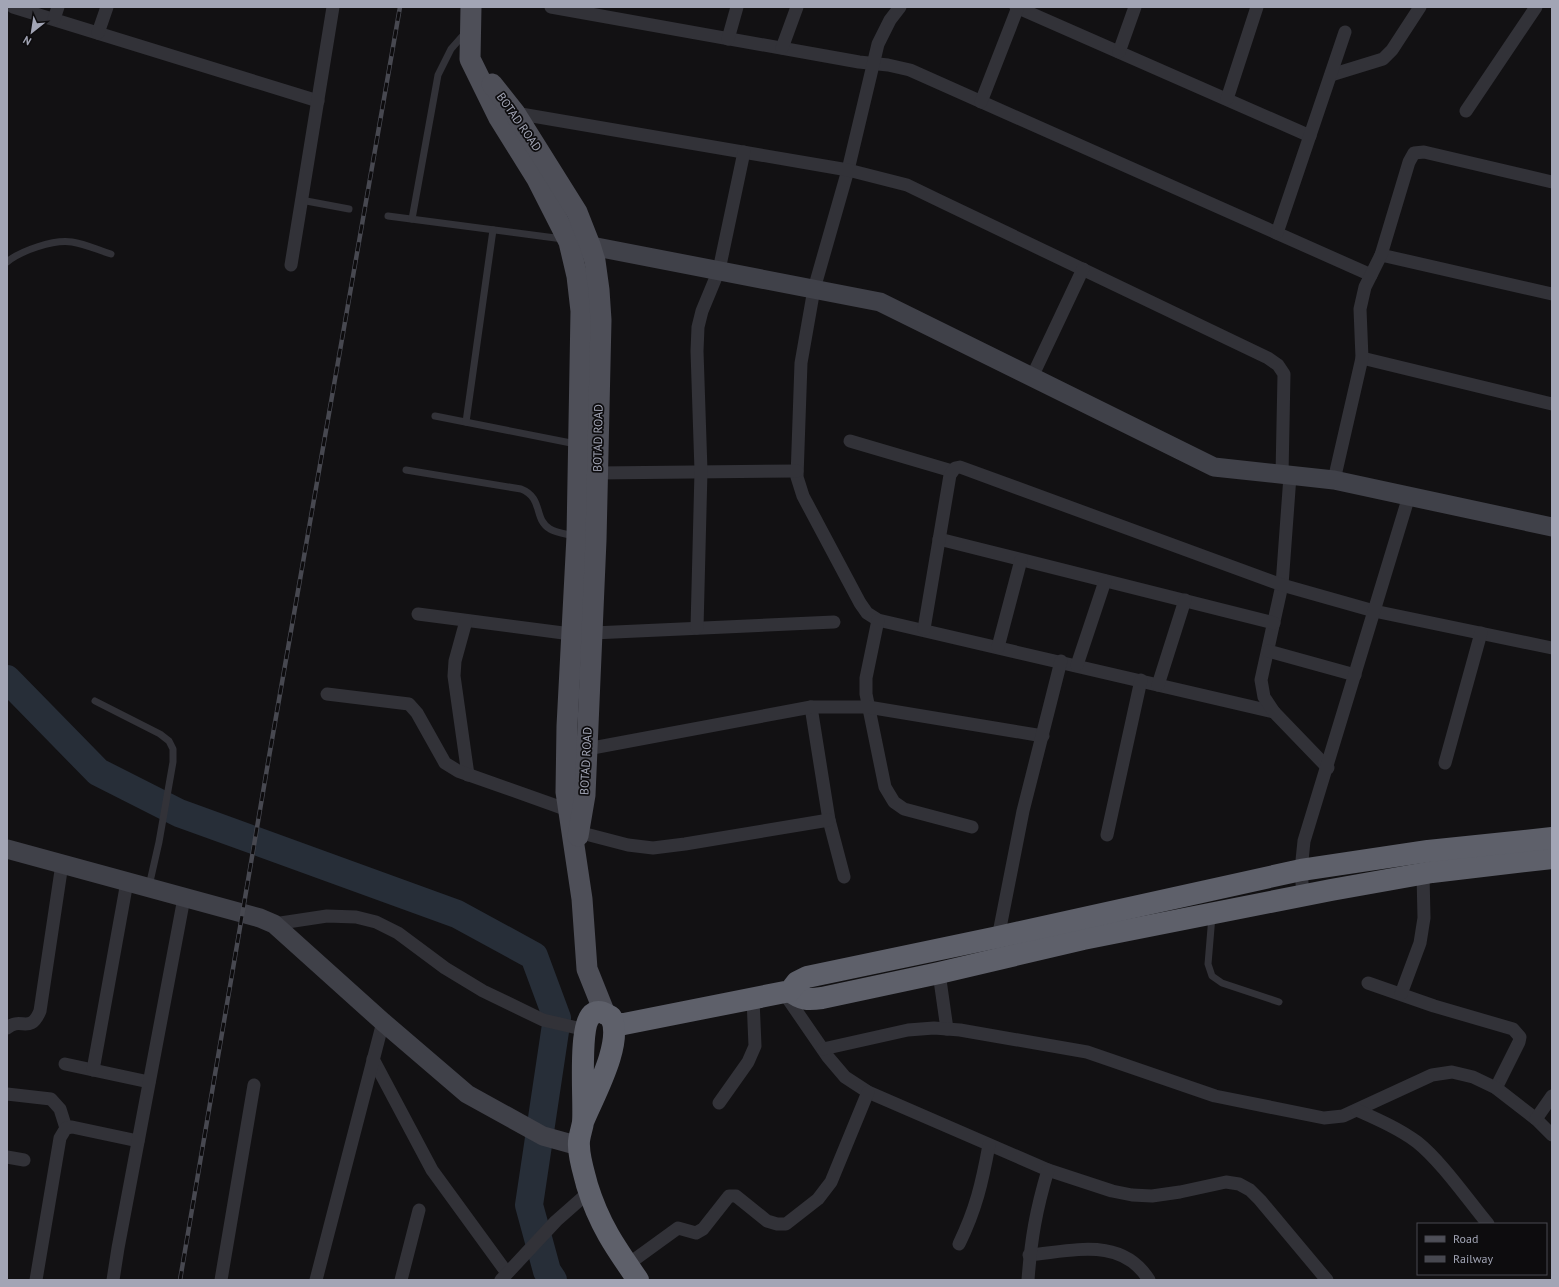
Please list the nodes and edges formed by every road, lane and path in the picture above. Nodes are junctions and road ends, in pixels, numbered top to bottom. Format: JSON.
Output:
{"nodes":[{"id":1,"x":13,"y":7,"type":"edge"},
{"id":2,"x":107,"y":7,"type":"edge"},
{"id":3,"x":333,"y":7,"type":"edge"},
{"id":4,"x":550,"y":7,"type":"edge"},
{"id":5,"x":737,"y":7,"type":"edge"},
{"id":6,"x":797,"y":7,"type":"edge"},
{"id":7,"x":900,"y":7,"type":"edge"},
{"id":8,"x":1017,"y":7,"type":"edge"},
{"id":9,"x":1135,"y":7,"type":"edge"},
{"id":10,"x":1257,"y":7,"type":"edge"},
{"id":11,"x":1420,"y":7,"type":"edge"},
{"id":12,"x":1536,"y":7,"type":"edge"},
{"id":13,"x":56,"y":13,"type":"edge"},
{"id":14,"x":471,"y":17,"type":"edge"},
{"id":15,"x":1345,"y":32,"type":"dead end"},
{"id":16,"x":98,"y":33,"type":"junction"},
{"id":17,"x":728,"y":39,"type":"junction"},
{"id":18,"x":782,"y":48,"type":"junction"},
{"id":19,"x":1119,"y":52,"type":"junction"},
{"id":20,"x":470,"y":59,"type":"junction"},
{"id":21,"x":873,"y":63,"type":"junction"},
{"id":22,"x":1330,"y":75,"type":"junction"},
{"id":23,"x":1227,"y":99,"type":"junction"},
{"id":24,"x":318,"y":101,"type":"junction"},
{"id":25,"x":981,"y":102,"type":"junction"},
{"id":26,"x":1466,"y":111,"type":"dead end"},
{"id":27,"x":515,"y":113,"type":"junction"},
{"id":28,"x":1310,"y":136,"type":"junction"},
{"id":29,"x":744,"y":152,"type":"junction"},
{"id":30,"x":848,"y":170,"type":"junction"},
{"id":31,"x":1552,"y":182,"type":"edge"},
{"id":32,"x":301,"y":200,"type":"junction"},
{"id":33,"x":349,"y":209,"type":"dead end"},
{"id":34,"x":388,"y":216,"type":"dead end"},
{"id":35,"x":412,"y":219,"type":"junction"},
{"id":36,"x":493,"y":230,"type":"junction"},
{"id":37,"x":1277,"y":233,"type":"junction"},
{"id":38,"x":568,"y":241,"type":"junction"},
{"id":39,"x":590,"y":245,"type":"junction"},
{"id":40,"x":111,"y":254,"type":"dead end"},
{"id":41,"x":1381,"y":255,"type":"junction"},
{"id":42,"x":7,"y":262,"type":"edge"},
{"id":43,"x":291,"y":265,"type":"dead end"},
{"id":44,"x":1083,"y":269,"type":"junction"},
{"id":45,"x":719,"y":270,"type":"junction"},
{"id":46,"x":1371,"y":275,"type":"junction"},
{"id":47,"x":814,"y":289,"type":"junction"},
{"id":48,"x":1552,"y":294,"type":"edge"},
{"id":49,"x":1362,"y":358,"type":"junction"},
{"id":50,"x":1032,"y":377,"type":"junction"},
{"id":51,"x":1552,"y":404,"type":"edge"},
{"id":52,"x":435,"y":416,"type":"dead end"},
{"id":53,"x":466,"y":422,"type":"junction"},
{"id":54,"x":850,"y":441,"type":"dead end"},
{"id":55,"x":578,"y":444,"type":"junction"},
{"id":56,"x":406,"y":470,"type":"dead end"},
{"id":57,"x":701,"y":471,"type":"junction"},
{"id":58,"x":797,"y":471,"type":"junction"},
{"id":59,"x":952,"y":471,"type":"junction"},
{"id":60,"x":597,"y":473,"type":"junction"},
{"id":61,"x":1286,"y":475,"type":"junction"},
{"id":62,"x":1334,"y":480,"type":"junction"},
{"id":63,"x":1409,"y":496,"type":"junction"},
{"id":64,"x":1552,"y":527,"type":"edge"},
{"id":65,"x":586,"y":538,"type":"junction"},
{"id":66,"x":939,"y":539,"type":"junction"},
{"id":67,"x":1021,"y":560,"type":"junction"},
{"id":68,"x":1105,"y":581,"type":"junction"},
{"id":69,"x":1282,"y":584,"type":"junction"},
{"id":70,"x":1185,"y":600,"type":"junction"},
{"id":71,"x":1374,"y":611,"type":"junction"},
{"id":72,"x":418,"y":614,"type":"dead end"},
{"id":73,"x":878,"y":620,"type":"junction"},
{"id":74,"x":466,"y":622,"type":"junction"},
{"id":75,"x":834,"y":622,"type":"dead end"},
{"id":76,"x":1274,"y":623,"type":"junction"},
{"id":77,"x":698,"y":628,"type":"junction"},
{"id":78,"x":924,"y":629,"type":"junction"},
{"id":79,"x":581,"y":633,"type":"junction"},
{"id":80,"x":1481,"y":633,"type":"junction"},
{"id":81,"x":998,"y":646,"type":"junction"},
{"id":82,"x":1552,"y":648,"type":"edge"},
{"id":83,"x":1268,"y":651,"type":"junction"},
{"id":84,"x":1060,"y":661,"type":"junction"},
{"id":85,"x":1077,"y":665,"type":"junction"},
{"id":86,"x":1355,"y":674,"type":"junction"},
{"id":87,"x":1141,"y":680,"type":"junction"},
{"id":88,"x":1158,"y":684,"type":"junction"},
{"id":89,"x":327,"y":694,"type":"dead end"},
{"id":90,"x":95,"y":701,"type":"dead end"},
{"id":91,"x":811,"y":707,"type":"junction"},
{"id":92,"x":868,"y":707,"type":"junction"},
{"id":93,"x":1274,"y":712,"type":"junction"},
{"id":94,"x":1043,"y":736,"type":"junction"},
{"id":95,"x":587,"y":749,"type":"junction"},
{"id":96,"x":1445,"y":764,"type":"dead end"},
{"id":97,"x":1326,"y":773,"type":"junction"},
{"id":98,"x":468,"y":775,"type":"junction"},
{"id":99,"x":568,"y":810,"type":"junction"},
{"id":100,"x":829,"y":820,"type":"junction"},
{"id":101,"x":972,"y":827,"type":"dead end"},
{"id":102,"x":578,"y":832,"type":"junction"},
{"id":103,"x":1107,"y":835,"type":"dead end"},
{"id":104,"x":1552,"y":838,"type":"edge"},
{"id":105,"x":7,"y":849,"type":"edge"},
{"id":106,"x":575,"y":853,"type":"junction"},
{"id":107,"x":1552,"y":858,"type":"edge"},
{"id":108,"x":62,"y":864,"type":"junction"},
{"id":109,"x":1301,"y":870,"type":"junction"},
{"id":110,"x":1423,"y":874,"type":"junction"},
{"id":111,"x":844,"y":877,"type":"dead end"},
{"id":112,"x":127,"y":882,"type":"junction"},
{"id":113,"x":148,"y":888,"type":"junction"},
{"id":114,"x":1303,"y":895,"type":"junction"},
{"id":115,"x":184,"y":898,"type":"junction"},
{"id":116,"x":1212,"y":913,"type":"junction"},
{"id":117,"x":274,"y":924,"type":"junction"},
{"id":118,"x":998,"y":937,"type":"junction"},
{"id":119,"x":993,"y":960,"type":"junction"},
{"id":120,"x":939,"y":973,"type":"junction"},
{"id":121,"x":1368,"y":983,"type":"dead end"},
{"id":122,"x":787,"y":992,"type":"junction"},
{"id":123,"x":1401,"y":994,"type":"junction"},
{"id":124,"x":753,"y":999,"type":"junction"},
{"id":125,"x":1279,"y":1002,"type":"dead end"},
{"id":126,"x":383,"y":1022,"type":"junction"},
{"id":127,"x":599,"y":1022,"type":"junction"},
{"id":128,"x":7,"y":1028,"type":"edge"},
{"id":129,"x":947,"y":1029,"type":"junction"},
{"id":130,"x":823,"y":1049,"type":"junction"},
{"id":131,"x":373,"y":1059,"type":"junction"},
{"id":132,"x":65,"y":1064,"type":"dead end"},
{"id":133,"x":92,"y":1070,"type":"junction"},
{"id":134,"x":592,"y":1075,"type":"junction"},
{"id":135,"x":149,"y":1082,"type":"junction"},
{"id":136,"x":254,"y":1085,"type":"dead end"},
{"id":137,"x":1496,"y":1088,"type":"junction"},
{"id":138,"x":868,"y":1092,"type":"junction"},
{"id":139,"x":7,"y":1094,"type":"edge"},
{"id":140,"x":1552,"y":1096,"type":"edge"},
{"id":141,"x":719,"y":1103,"type":"dead end"},
{"id":142,"x":1357,"y":1110,"type":"junction"},
{"id":143,"x":1536,"y":1119,"type":"junction"},
{"id":144,"x":66,"y":1128,"type":"junction"},
{"id":145,"x":1552,"y":1135,"type":"edge"},
{"id":146,"x":138,"y":1141,"type":"junction"},
{"id":147,"x":989,"y":1145,"type":"junction"},
{"id":148,"x":579,"y":1146,"type":"junction"},
{"id":149,"x":7,"y":1158,"type":"edge"},
{"id":150,"x":24,"y":1160,"type":"dead end"},
{"id":151,"x":1048,"y":1170,"type":"junction"},
{"id":152,"x":590,"y":1191,"type":"junction"},
{"id":153,"x":419,"y":1210,"type":"dead end"},
{"id":154,"x":1487,"y":1223,"type":"edge"},
{"id":155,"x":959,"y":1244,"type":"dead end"},
{"id":156,"x":1030,"y":1255,"type":"junction"},
{"id":157,"x":508,"y":1272,"type":"edge"},
{"id":158,"x":633,"y":1272,"type":"edge"},
{"id":159,"x":36,"y":1280,"type":"edge"},
{"id":160,"x":113,"y":1280,"type":"edge"},
{"id":161,"x":221,"y":1280,"type":"edge"},
{"id":162,"x":316,"y":1280,"type":"edge"},
{"id":163,"x":401,"y":1280,"type":"edge"},
{"id":164,"x":1028,"y":1280,"type":"edge"},
{"id":165,"x":1149,"y":1280,"type":"edge"},
{"id":166,"x":1327,"y":1280,"type":"edge"}],
"edges":[{"from":1,"to":13,"type":"street"},
{"from":2,"to":16,"type":"street"},
{"from":3,"to":24,"type":"street"},
{"from":4,"to":17,"type":"street"},
{"from":5,"to":17,"type":"street"},
{"from":6,"to":18,"type":"street"},
{"from":7,"to":21,"type":"street"},
{"from":8,"to":19,"type":"street"},
{"from":8,"to":25,"type":"street"},
{"from":9,"to":19,"type":"street"},
{"from":10,"to":23,"type":"street"},
{"from":11,"to":22,"type":"street"},
{"from":12,"to":26,"type":"street"},
{"from":13,"to":16,"type":"street"},
{"from":14,"to":20,"type":"main road","name":"BOTAD ROAD"},
{"from":14,"to":35,"type":"lane"},
{"from":15,"to":22,"type":"street"},
{"from":16,"to":24,"type":"street"},
{"from":17,"to":18,"type":"street"},
{"from":18,"to":21,"type":"street"},
{"from":19,"to":23,"type":"street"},
{"from":20,"to":27,"type":"main road","name":"BOTAD ROAD"},
{"from":20,"to":38,"type":"main road","name":"BOTAD ROAD"},
{"from":21,"to":25,"type":"street"},
{"from":21,"to":30,"type":"street"},
{"from":22,"to":28,"type":"street"},
{"from":23,"to":28,"type":"street"},
{"from":24,"to":32,"type":"street"},
{"from":25,"to":37,"type":"street"},
{"from":27,"to":29,"type":"street"},
{"from":27,"to":39,"type":"main road","name":"BOTAD ROAD"},
{"from":28,"to":37,"type":"street"},
{"from":29,"to":30,"type":"street"},
{"from":29,"to":45,"type":"street"},
{"from":30,"to":44,"type":"street"},
{"from":30,"to":47,"type":"street"},
{"from":31,"to":41,"type":"street"},
{"from":32,"to":33,"type":"lane"},
{"from":32,"to":43,"type":"street"},
{"from":34,"to":35,"type":"lane"},
{"from":35,"to":36,"type":"lane"},
{"from":36,"to":38,"type":"lane"},
{"from":36,"to":53,"type":"lane"},
{"from":37,"to":46,"type":"street"},
{"from":38,"to":39,"type":"street"},
{"from":38,"to":55,"type":"main road","name":"BOTAD ROAD"},
{"from":39,"to":45,"type":"street"},
{"from":39,"to":60,"type":"main road","name":"BOTAD ROAD"},
{"from":40,"to":42,"type":"lane"},
{"from":41,"to":46,"type":"street"},
{"from":41,"to":48,"type":"street"},
{"from":44,"to":50,"type":"street"},
{"from":44,"to":61,"type":"street"},
{"from":45,"to":47,"type":"street"},
{"from":45,"to":57,"type":"street"},
{"from":46,"to":49,"type":"street"},
{"from":47,"to":50,"type":"street"},
{"from":47,"to":58,"type":"street"},
{"from":49,"to":51,"type":"street"},
{"from":49,"to":62,"type":"street"},
{"from":50,"to":61,"type":"street"},
{"from":52,"to":53,"type":"lane"},
{"from":53,"to":55,"type":"lane"},
{"from":54,"to":59,"type":"street"},
{"from":55,"to":65,"type":"main road","name":"BOTAD ROAD"},
{"from":56,"to":65,"type":"lane"},
{"from":57,"to":58,"type":"street"},
{"from":57,"to":60,"type":"street"},
{"from":57,"to":77,"type":"street"},
{"from":58,"to":73,"type":"street"},
{"from":59,"to":66,"type":"street"},
{"from":59,"to":69,"type":"street"},
{"from":60,"to":65,"type":"main road","name":"BOTAD ROAD"},
{"from":61,"to":62,"type":"street"},
{"from":61,"to":69,"type":"street"},
{"from":62,"to":63,"type":"street"},
{"from":63,"to":64,"type":"street"},
{"from":63,"to":71,"type":"street"},
{"from":65,"to":79,"type":"main road","name":"BOTAD ROAD"},
{"from":66,"to":67,"type":"street"},
{"from":66,"to":78,"type":"street"},
{"from":67,"to":68,"type":"street"},
{"from":67,"to":81,"type":"street"},
{"from":68,"to":70,"type":"street"},
{"from":68,"to":85,"type":"street"},
{"from":69,"to":71,"type":"street"},
{"from":69,"to":76,"type":"street"},
{"from":70,"to":76,"type":"street"},
{"from":70,"to":88,"type":"street"},
{"from":71,"to":80,"type":"street"},
{"from":71,"to":86,"type":"street"},
{"from":72,"to":74,"type":"street"},
{"from":73,"to":78,"type":"street"},
{"from":73,"to":92,"type":"street"},
{"from":74,"to":79,"type":"street"},
{"from":74,"to":98,"type":"street"},
{"from":75,"to":77,"type":"street"},
{"from":76,"to":83,"type":"street"},
{"from":77,"to":79,"type":"street"},
{"from":78,"to":81,"type":"street"},
{"from":79,"to":95,"type":"main road","name":"BOTAD ROAD"},
{"from":79,"to":99,"type":"main road","name":"BOTAD ROAD"},
{"from":80,"to":82,"type":"street"},
{"from":80,"to":96,"type":"street"},
{"from":81,"to":84,"type":"street"},
{"from":83,"to":86,"type":"street"},
{"from":83,"to":93,"type":"street"},
{"from":84,"to":85,"type":"street"},
{"from":84,"to":94,"type":"street"},
{"from":85,"to":87,"type":"street"},
{"from":86,"to":97,"type":"street"},
{"from":87,"to":88,"type":"street"},
{"from":87,"to":103,"type":"street"},
{"from":88,"to":93,"type":"street"},
{"from":89,"to":98,"type":"street"},
{"from":90,"to":113,"type":"lane"},
{"from":91,"to":92,"type":"street"},
{"from":91,"to":95,"type":"street"},
{"from":91,"to":100,"type":"street"},
{"from":92,"to":94,"type":"street"},
{"from":92,"to":101,"type":"street"},
{"from":93,"to":97,"type":"street"},
{"from":94,"to":118,"type":"street"},
{"from":95,"to":102,"type":"main road","name":"BOTAD ROAD"},
{"from":97,"to":109,"type":"street"},
{"from":98,"to":99,"type":"street"},
{"from":99,"to":106,"type":"main road","name":"BOTAD ROAD"},
{"from":100,"to":102,"type":"street"},
{"from":100,"to":111,"type":"street"},
{"from":102,"to":106,"type":"main road","name":"BOTAD ROAD"},
{"from":104,"to":109,"type":"highway"},
{"from":105,"to":108,"type":"street"},
{"from":106,"to":127,"type":"main road","name":"BOTAD ROAD"},
{"from":107,"to":110,"type":"highway"},
{"from":108,"to":112,"type":"street"},
{"from":108,"to":128,"type":"street"},
{"from":109,"to":114,"type":"street"},
{"from":109,"to":118,"type":"highway"},
{"from":110,"to":114,"type":"highway"},
{"from":110,"to":123,"type":"street"},
{"from":112,"to":113,"type":"street"},
{"from":112,"to":133,"type":"street"},
{"from":113,"to":115,"type":"street"},
{"from":114,"to":116,"type":"highway"},
{"from":115,"to":117,"type":"street"},
{"from":115,"to":135,"type":"street"},
{"from":116,"to":119,"type":"highway"},
{"from":116,"to":125,"type":"lane"},
{"from":117,"to":126,"type":"street"},
{"from":117,"to":127,"type":"street"},
{"from":118,"to":119,"type":"street"},
{"from":118,"to":122,"type":"highway"},
{"from":119,"to":120,"type":"highway"},
{"from":120,"to":122,"type":"highway"},
{"from":120,"to":129,"type":"street"},
{"from":121,"to":123,"type":"street"},
{"from":122,"to":124,"type":"highway"},
{"from":122,"to":130,"type":"street"},
{"from":123,"to":137,"type":"street"},
{"from":124,"to":127,"type":"highway"},
{"from":124,"to":141,"type":"street"},
{"from":126,"to":131,"type":"street"},
{"from":126,"to":148,"type":"street"},
{"from":127,"to":134,"type":"highway"},
{"from":127,"to":134,"type":"highway"},
{"from":129,"to":130,"type":"street"},
{"from":129,"to":142,"type":"street"},
{"from":130,"to":138,"type":"street"},
{"from":131,"to":157,"type":"street"},
{"from":131,"to":162,"type":"street"},
{"from":132,"to":133,"type":"street"},
{"from":133,"to":135,"type":"street"},
{"from":134,"to":148,"type":"highway"},
{"from":135,"to":146,"type":"street"},
{"from":136,"to":161,"type":"street"},
{"from":137,"to":142,"type":"street"},
{"from":137,"to":143,"type":"street"},
{"from":138,"to":147,"type":"street"},
{"from":138,"to":158,"type":"street"},
{"from":139,"to":144,"type":"street"},
{"from":140,"to":143,"type":"street"},
{"from":142,"to":154,"type":"street"},
{"from":143,"to":145,"type":"street"},
{"from":144,"to":146,"type":"street"},
{"from":144,"to":159,"type":"street"},
{"from":146,"to":160,"type":"street"},
{"from":147,"to":151,"type":"street"},
{"from":147,"to":155,"type":"street"},
{"from":148,"to":152,"type":"highway"},
{"from":149,"to":150,"type":"street"},
{"from":151,"to":156,"type":"street"},
{"from":151,"to":166,"type":"street"},
{"from":152,"to":157,"type":"street"},
{"from":152,"to":158,"type":"highway"},
{"from":153,"to":163,"type":"street"},
{"from":156,"to":164,"type":"street"},
{"from":156,"to":165,"type":"street"}]}
